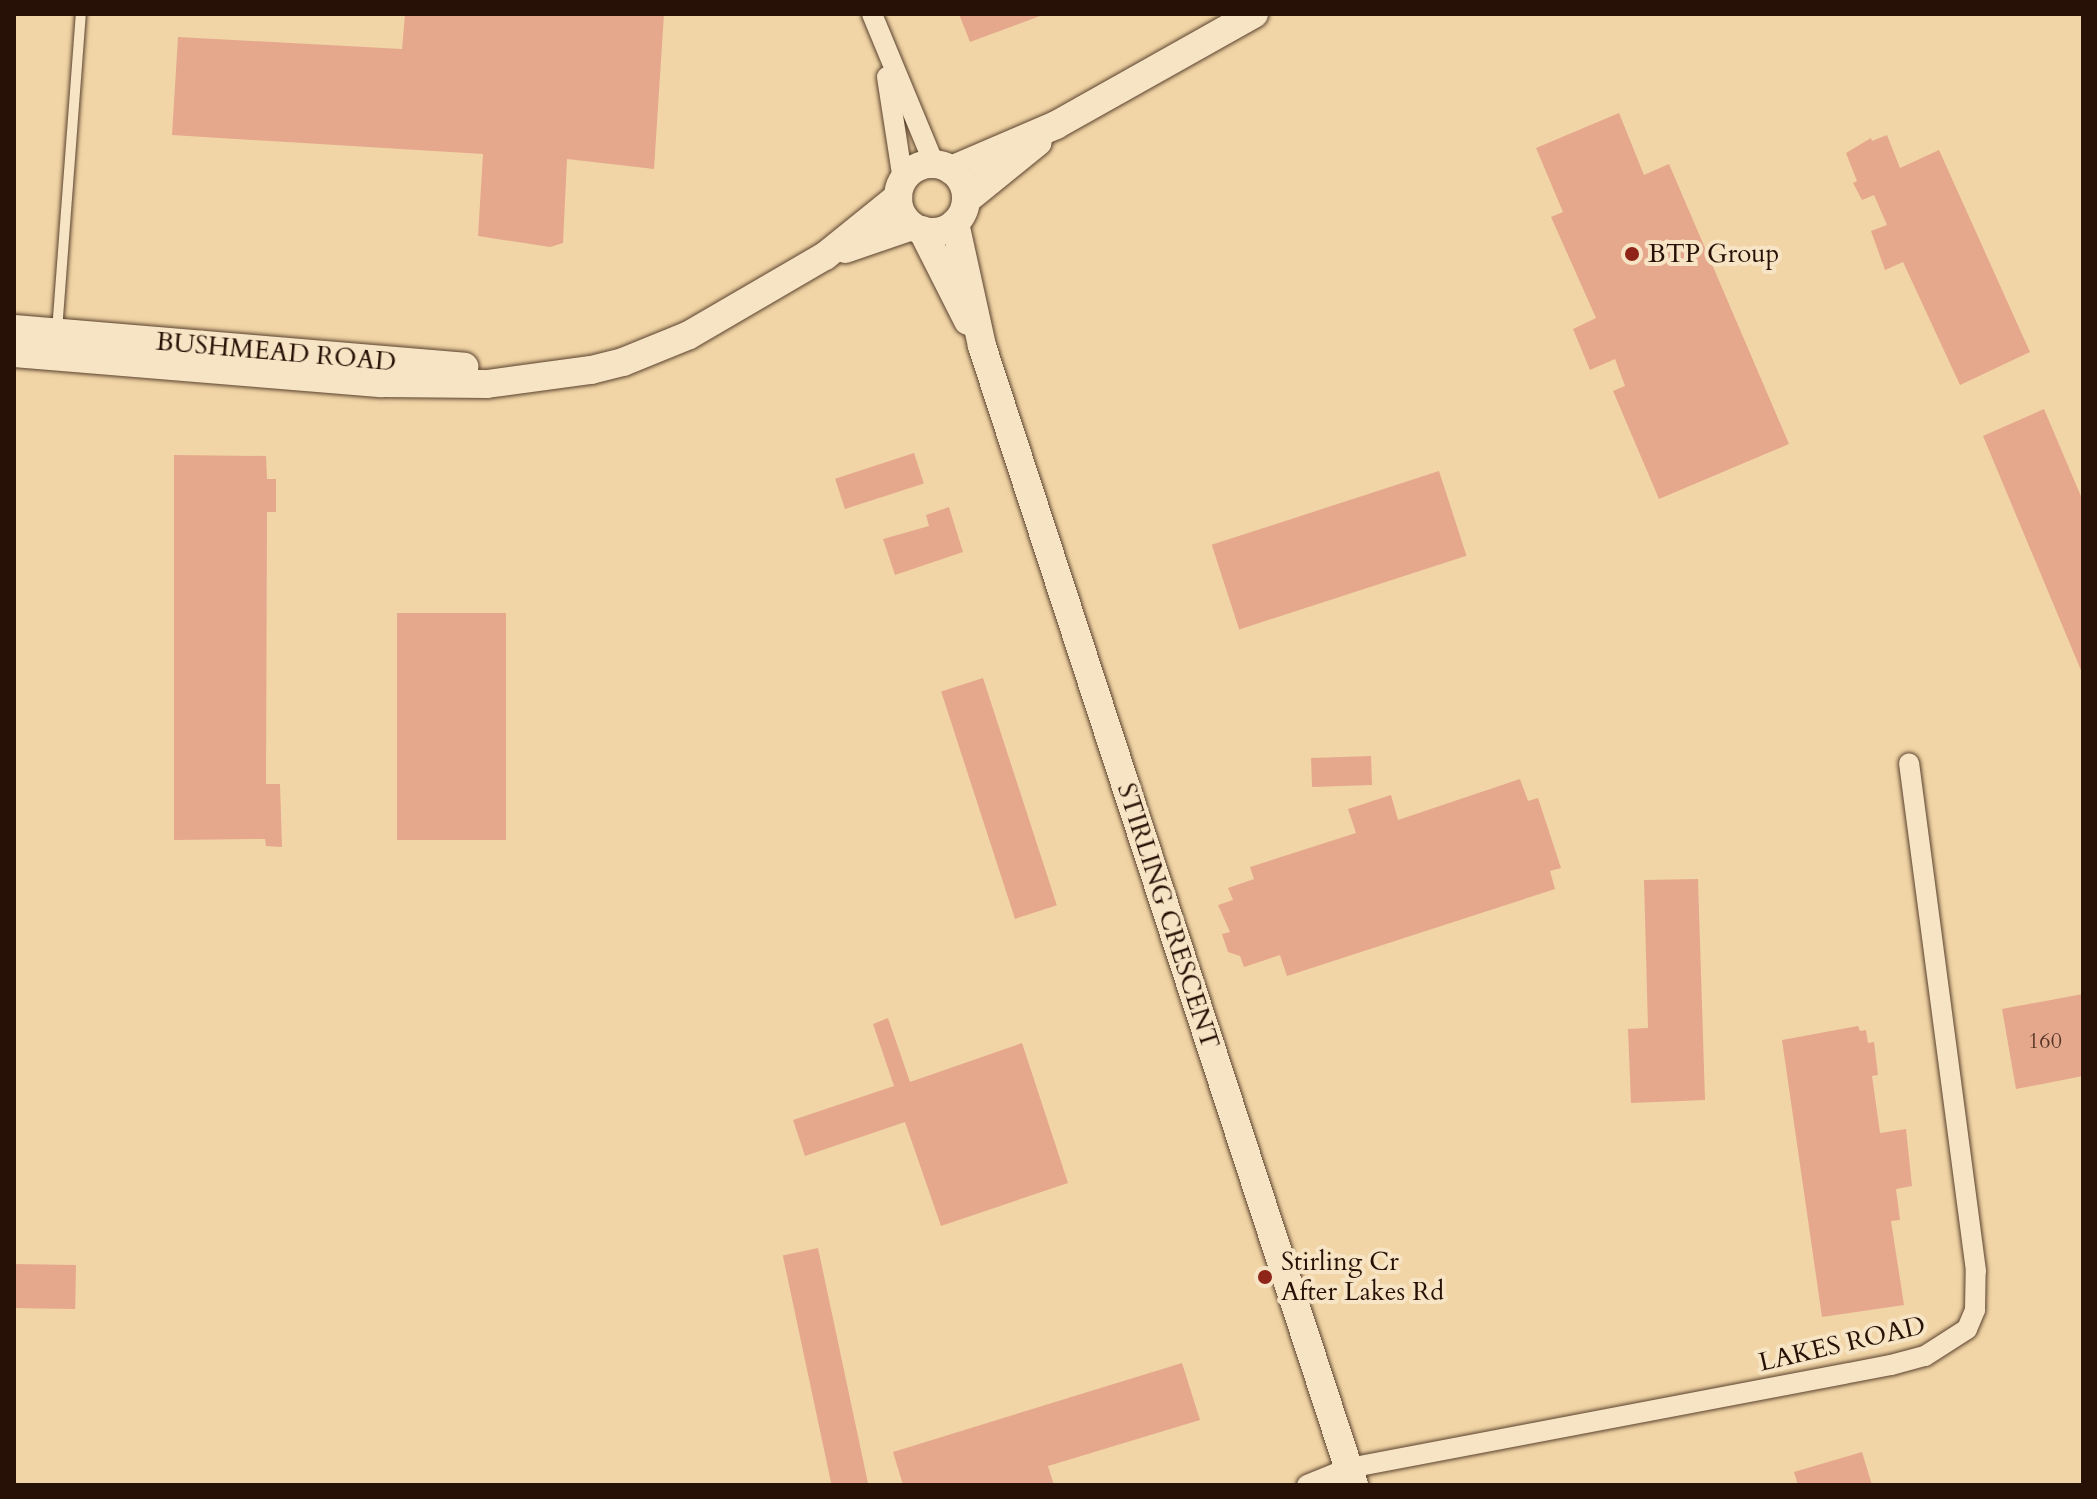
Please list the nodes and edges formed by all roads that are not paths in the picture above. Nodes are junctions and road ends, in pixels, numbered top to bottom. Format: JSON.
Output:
{"nodes":[{"id":1,"x":81,"y":14,"type":"edge"},
{"id":2,"x":872,"y":14,"type":"edge"},
{"id":3,"x":1254,"y":14,"type":"edge"},
{"id":4,"x":880,"y":38,"type":"junction"},
{"id":5,"x":1056,"y":125,"type":"junction"},
{"id":6,"x":943,"y":167,"type":"junction"},
{"id":7,"x":900,"y":189,"type":"junction"},
{"id":8,"x":960,"y":211,"type":"junction"},
{"id":9,"x":917,"y":228,"type":"junction"},
{"id":10,"x":825,"y":256,"type":"junction"},
{"id":11,"x":14,"y":329,"type":"edge"},
{"id":12,"x":56,"y":343,"type":"junction"},
{"id":13,"x":982,"y":346,"type":"junction"},
{"id":14,"x":14,"y":353,"type":"edge"},
{"id":15,"x":1909,"y":763,"type":"dead end"},
{"id":16,"x":1352,"y":1476,"type":"edge"},
{"id":17,"x":1307,"y":1485,"type":"edge"}],
"edges":[{"from":1,"to":12,"type":"lane"},
{"from":2,"to":4,"type":"street"},
{"from":3,"to":5,"type":"main road","name":"BUSHMEAD ROAD"},
{"from":4,"to":6,"type":"street"},
{"from":4,"to":7,"type":"street"},
{"from":5,"to":6,"type":"main road","name":"BUSHMEAD ROAD"},
{"from":5,"to":8,"type":"main road","name":"BUSHMEAD ROAD"},
{"from":6,"to":7,"type":"main road","name":"BUSHMEAD ROAD"},
{"from":6,"to":8,"type":"main road"},
{"from":7,"to":9,"type":"main road"},
{"from":7,"to":10,"type":"main road","name":"BUSHMEAD ROAD"},
{"from":8,"to":9,"type":"main road","name":"BUSHMEAD ROAD"},
{"from":8,"to":13,"type":"main road","name":"STIRLING CRESCENT"},
{"from":9,"to":10,"type":"main road","name":"BUSHMEAD ROAD"},
{"from":9,"to":13,"type":"main road","name":"STIRLING CRESCENT"},
{"from":10,"to":12,"type":"main road","name":"BUSHMEAD ROAD"},
{"from":11,"to":12,"type":"main road","name":"BUSHMEAD ROAD"},
{"from":12,"to":14,"type":"main road","name":"BUSHMEAD ROAD"},
{"from":13,"to":16,"type":"main road","name":"STIRLING CRESCENT"},
{"from":15,"to":16,"type":"street","name":"LAKES ROAD"},
{"from":16,"to":17,"type":"street","name":"LAKES ROAD"}]}
